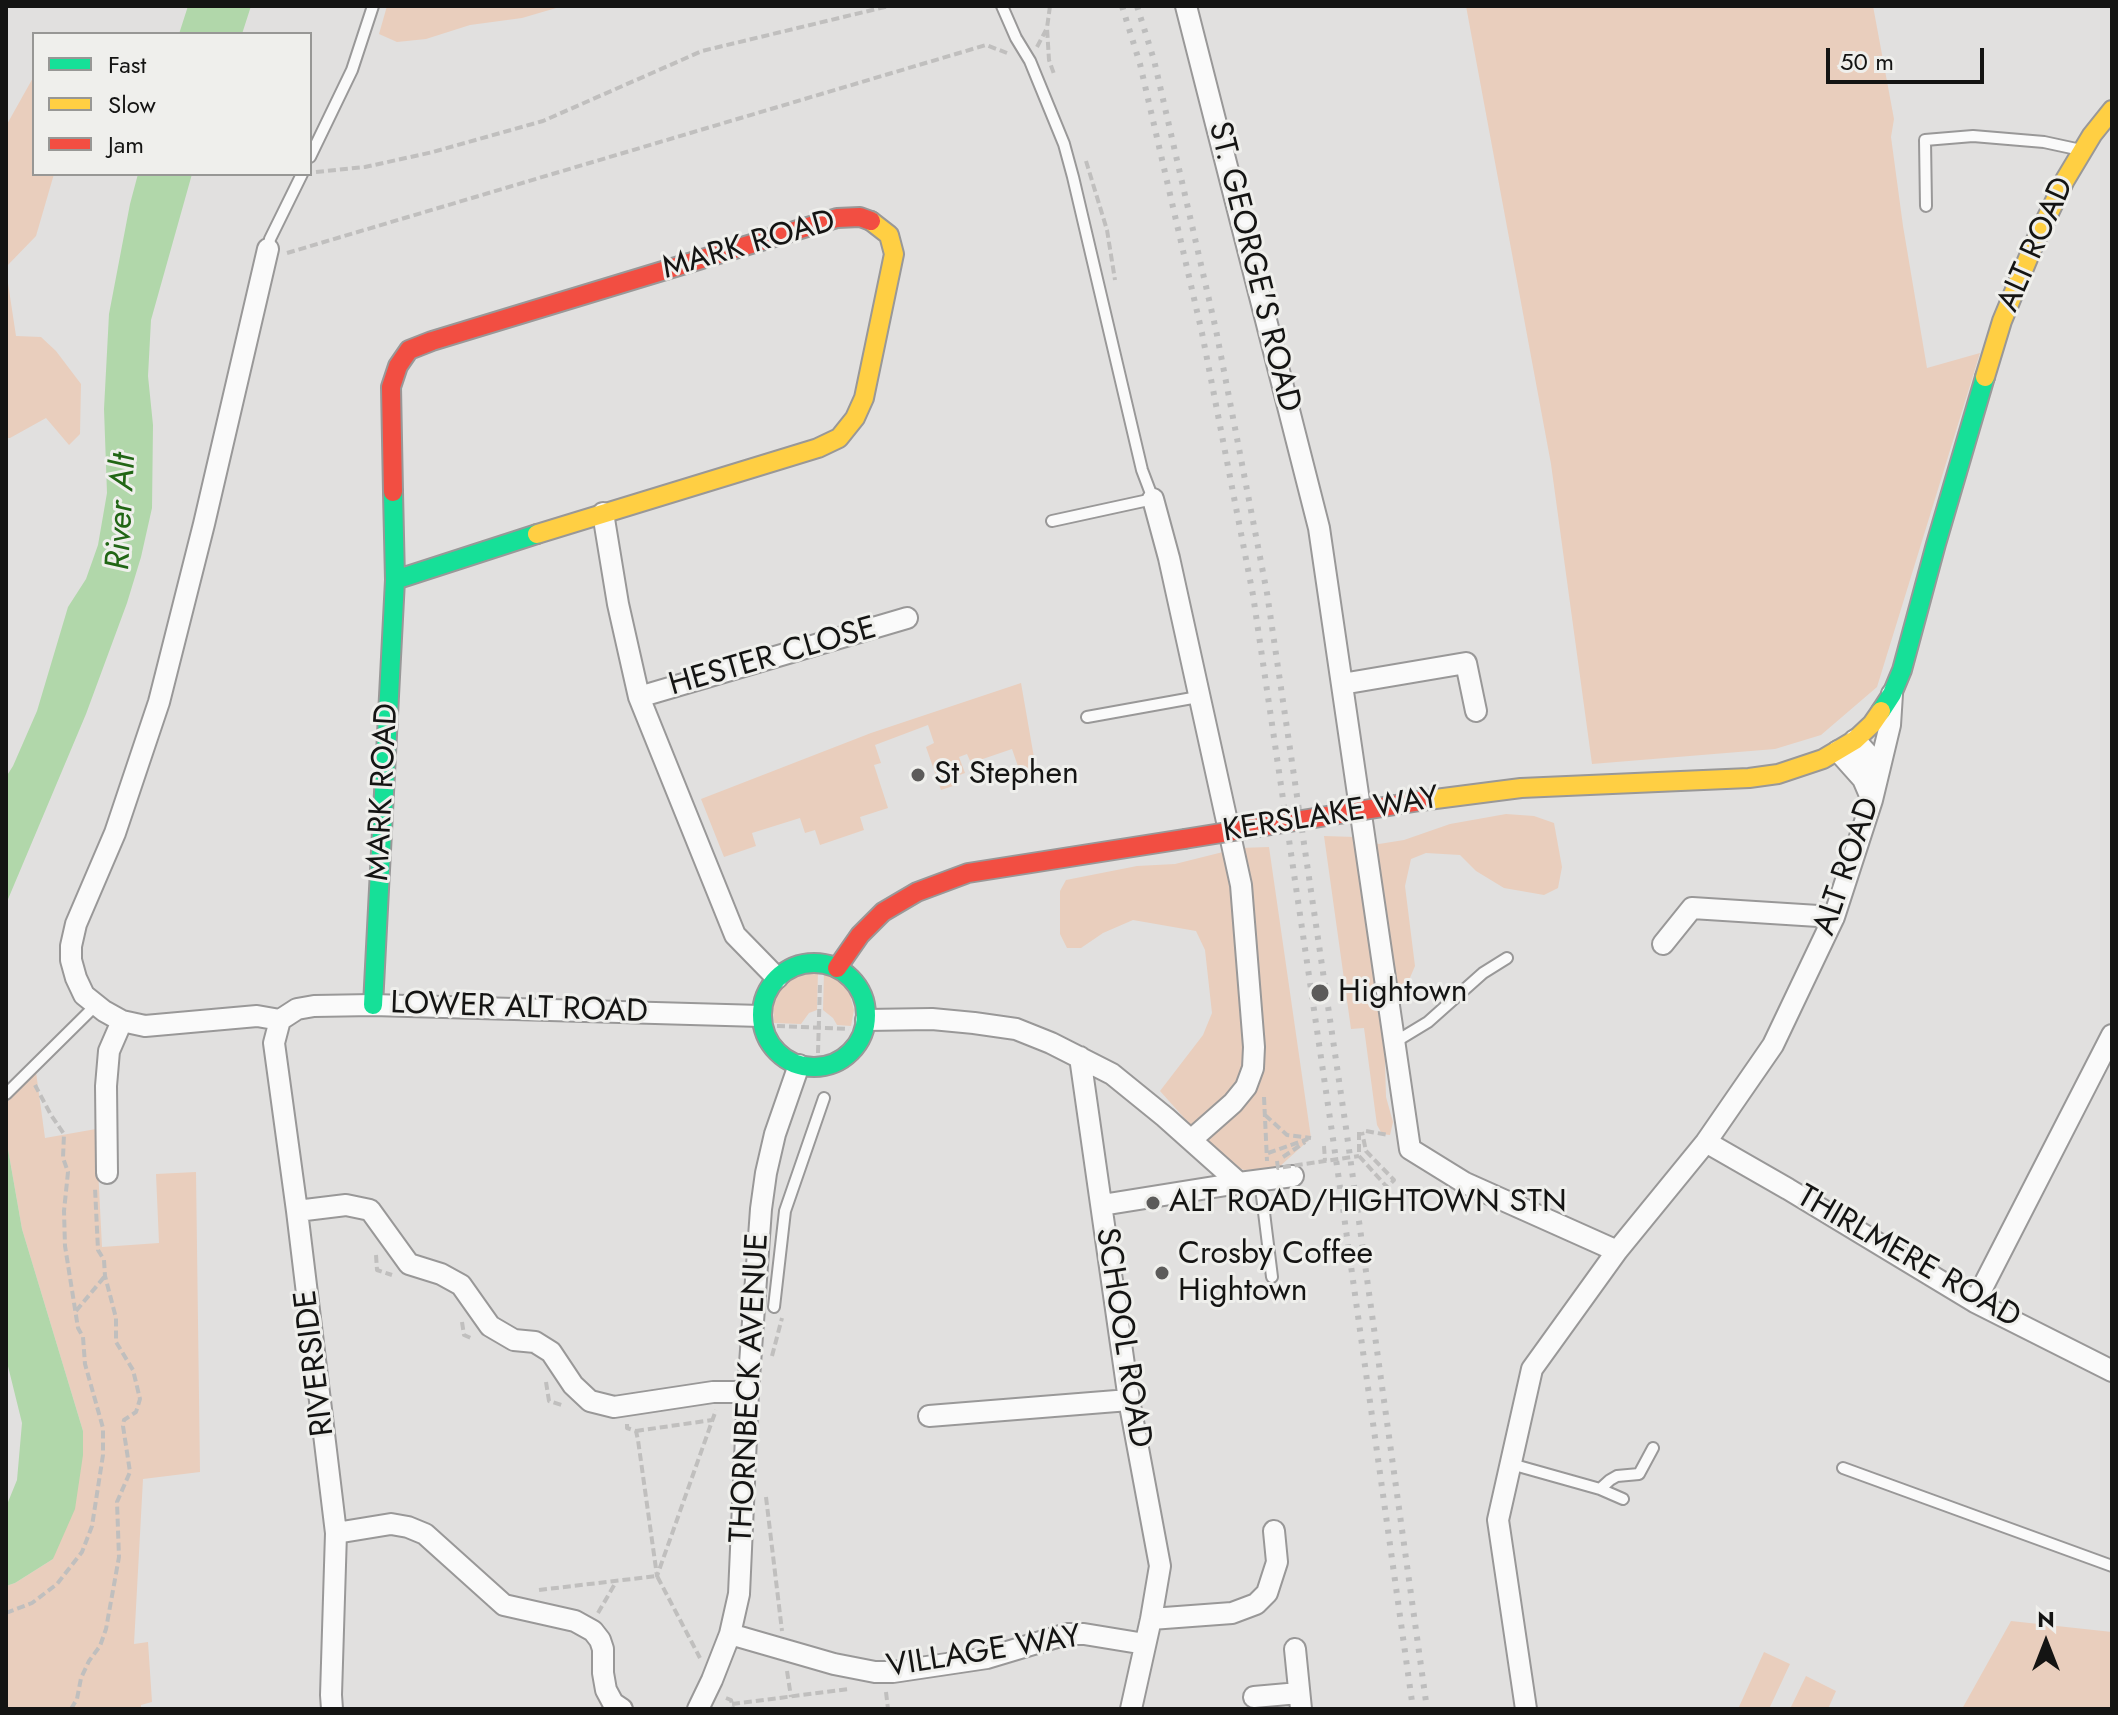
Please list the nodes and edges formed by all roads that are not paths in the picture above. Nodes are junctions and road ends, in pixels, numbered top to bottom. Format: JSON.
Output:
{"nodes":[{"id":1,"x":373,"y":6,"type":"edge"},
{"id":2,"x":1002,"y":6,"type":"edge"},
{"id":3,"x":1186,"y":6,"type":"edge"},
{"id":4,"x":2112,"y":110,"type":"edge"},
{"id":5,"x":2083,"y":150,"type":"junction"},
{"id":6,"x":312,"y":153,"type":"edge"},
{"id":7,"x":301,"y":176,"type":"edge"},
{"id":8,"x":1926,"y":206,"type":"dead end"},
{"id":9,"x":266,"y":254,"type":"joint"},
{"id":10,"x":1153,"y":499,"type":"junction"},
{"id":11,"x":603,"y":513,"type":"junction"},
{"id":12,"x":1052,"y":521,"type":"dead end"},
{"id":13,"x":395,"y":580,"type":"junction"},
{"id":14,"x":907,"y":618,"type":"dead end"},
{"id":15,"x":1342,"y":684,"type":"junction"},
{"id":16,"x":1892,"y":694,"type":"junction"},
{"id":17,"x":639,"y":697,"type":"junction"},
{"id":18,"x":1198,"y":697,"type":"junction"},
{"id":19,"x":1476,"y":711,"type":"dead end"},
{"id":20,"x":1087,"y":717,"type":"dead end"},
{"id":21,"x":1847,"y":745,"type":"junction"},
{"id":22,"x":1879,"y":771,"type":"junction"},
{"id":23,"x":1872,"y":800,"type":"junction"},
{"id":24,"x":1834,"y":917,"type":"junction"},
{"id":25,"x":1663,"y":944,"type":"dead end"},
{"id":26,"x":1507,"y":958,"type":"dead end"},
{"id":27,"x":829,"y":970,"type":"junction"},
{"id":28,"x":777,"y":978,"type":"junction"},
{"id":29,"x":96,"y":1005,"type":"junction"},
{"id":30,"x":373,"y":1005,"type":"junction"},
{"id":31,"x":280,"y":1020,"type":"junction"},
{"id":32,"x":122,"y":1021,"type":"junction"},
{"id":33,"x":768,"y":1021,"type":"junction"},
{"id":34,"x":858,"y":1025,"type":"junction"},
{"id":35,"x":2112,"y":1035,"type":"edge"},
{"id":36,"x":1395,"y":1042,"type":"junction"},
{"id":37,"x":1080,"y":1057,"type":"junction"},
{"id":38,"x":799,"y":1065,"type":"junction"},
{"id":39,"x":6,"y":1094,"type":"edge"},
{"id":40,"x":824,"y":1098,"type":"dead end"},
{"id":41,"x":1191,"y":1140,"type":"junction"},
{"id":42,"x":1706,"y":1142,"type":"junction"},
{"id":43,"x":107,"y":1173,"type":"road end"},
{"id":44,"x":1293,"y":1176,"type":"dead end"},
{"id":45,"x":1260,"y":1180,"type":"junction"},
{"id":46,"x":1239,"y":1183,"type":"junction"},
{"id":47,"x":1102,"y":1205,"type":"junction"},
{"id":48,"x":761,"y":1209,"type":"junction"},
{"id":49,"x":297,"y":1211,"type":"junction"},
{"id":50,"x":785,"y":1211,"type":"junction"},
{"id":51,"x":1617,"y":1251,"type":"junction"},
{"id":52,"x":1272,"y":1277,"type":"dead end"},
{"id":53,"x":1975,"y":1302,"type":"junction"},
{"id":54,"x":774,"y":1307,"type":"road end"},
{"id":55,"x":2112,"y":1371,"type":"edge"},
{"id":56,"x":748,"y":1392,"type":"junction"},
{"id":57,"x":1129,"y":1400,"type":"junction"},
{"id":58,"x":929,"y":1416,"type":"dead end"},
{"id":59,"x":1653,"y":1448,"type":"dead end"},
{"id":60,"x":1510,"y":1464,"type":"junction"},
{"id":61,"x":1843,"y":1468,"type":"dead end"},
{"id":62,"x":1600,"y":1489,"type":"junction"},
{"id":63,"x":1623,"y":1499,"type":"dead end"},
{"id":64,"x":1274,"y":1531,"type":"dead end"},
{"id":65,"x":336,"y":1533,"type":"junction"},
{"id":66,"x":2112,"y":1566,"type":"edge"},
{"id":67,"x":1151,"y":1619,"type":"junction"},
{"id":68,"x":730,"y":1634,"type":"junction"},
{"id":69,"x":1145,"y":1644,"type":"junction"},
{"id":70,"x":1295,"y":1649,"type":"dead end"},
{"id":71,"x":1254,"y":1697,"type":"dead end"},
{"id":72,"x":1300,"y":1701,"type":"edge"},
{"id":73,"x":332,"y":1709,"type":"edge"},
{"id":74,"x":622,"y":1709,"type":"edge"},
{"id":75,"x":698,"y":1709,"type":"edge"},
{"id":76,"x":1131,"y":1709,"type":"edge"},
{"id":77,"x":1526,"y":1709,"type":"edge"}],
"edges":[{"from":1,"to":6,"type":"lane"},
{"from":2,"to":10,"type":"lane"},
{"from":3,"to":15,"type":"street","name":"ST. GEORGE'S ROAD"},
{"from":4,"to":5,"type":"street","name":"ALT ROAD"},
{"from":5,"to":8,"type":"lane"},
{"from":5,"to":16,"type":"street","name":"ALT ROAD"},
{"from":7,"to":9,"type":"lane"},
{"from":9,"to":29,"type":"street"},
{"from":10,"to":12,"type":"lane"},
{"from":10,"to":18,"type":"street"},
{"from":11,"to":13,"type":"street","name":"MARK ROAD"},
{"from":11,"to":13,"type":"street","name":"MARK ROAD"},
{"from":11,"to":17,"type":"street"},
{"from":13,"to":30,"type":"street","name":"MARK ROAD"},
{"from":14,"to":17,"type":"street","name":"HESTER CLOSE"},
{"from":15,"to":19,"type":"street"},
{"from":15,"to":36,"type":"street","name":"ST. GEORGE'S ROAD"},
{"from":16,"to":21,"type":"street","name":"ALT ROAD"},
{"from":16,"to":22,"type":"street"},
{"from":17,"to":28,"type":"street"},
{"from":18,"to":20,"type":"lane"},
{"from":18,"to":41,"type":"street"},
{"from":21,"to":22,"type":"street","name":"ALT ROAD"},
{"from":21,"to":23,"type":"street"},
{"from":21,"to":27,"type":"street","name":"KERSLAKE WAY","bridge":true},
{"from":22,"to":23,"type":"street","name":"ALT ROAD"},
{"from":23,"to":24,"type":"street","name":"ALT ROAD"},
{"from":24,"to":25,"type":"street"},
{"from":24,"to":42,"type":"street","name":"ALT ROAD"},
{"from":26,"to":36,"type":"lane"},
{"from":27,"to":28,"type":"street"},
{"from":27,"to":34,"type":"street"},
{"from":28,"to":33,"type":"street"},
{"from":29,"to":32,"type":"street"},
{"from":29,"to":39,"type":"lane"},
{"from":30,"to":31,"type":"street","name":"LOWER ALT ROAD"},
{"from":30,"to":33,"type":"street","name":"LOWER ALT ROAD"},
{"from":31,"to":32,"type":"street"},
{"from":31,"to":49,"type":"street","name":"RIVERSIDE"},
{"from":32,"to":43,"type":"street"},
{"from":33,"to":38,"type":"street"},
{"from":34,"to":37,"type":"street"},
{"from":34,"to":38,"type":"street"},
{"from":35,"to":53,"type":"street"},
{"from":36,"to":51,"type":"street","name":"ST. GEORGE'S ROAD"},
{"from":37,"to":41,"type":"street"},
{"from":37,"to":47,"type":"street","name":"SCHOOL ROAD"},
{"from":38,"to":48,"type":"street","name":"THORNBECK AVENUE"},
{"from":40,"to":50,"type":"lane"},
{"from":41,"to":46,"type":"street"},
{"from":42,"to":51,"type":"street","name":"ALT ROAD"},
{"from":42,"to":53,"type":"street","name":"THIRLMERE ROAD"},
{"from":44,"to":45,"type":"street"},
{"from":45,"to":46,"type":"street"},
{"from":45,"to":52,"type":"lane"},
{"from":46,"to":47,"type":"street"},
{"from":47,"to":57,"type":"street","name":"SCHOOL ROAD"},
{"from":48,"to":50,"type":"lane"},
{"from":48,"to":56,"type":"street","name":"THORNBECK AVENUE"},
{"from":49,"to":56,"type":"street"},
{"from":49,"to":65,"type":"street","name":"RIVERSIDE"},
{"from":50,"to":54,"type":"lane"},
{"from":51,"to":60,"type":"street","name":"ALT ROAD"},
{"from":53,"to":55,"type":"street","name":"THIRLMERE ROAD"},
{"from":56,"to":68,"type":"street","name":"THORNBECK AVENUE"},
{"from":57,"to":58,"type":"street"},
{"from":57,"to":67,"type":"street","name":"SCHOOL ROAD"},
{"from":59,"to":62,"type":"lane"},
{"from":60,"to":62,"type":"lane"},
{"from":60,"to":77,"type":"street","name":"ALT ROAD"},
{"from":61,"to":66,"type":"lane"},
{"from":62,"to":63,"type":"lane"},
{"from":64,"to":67,"type":"street"},
{"from":65,"to":73,"type":"street","name":"RIVERSIDE"},
{"from":65,"to":74,"type":"street"},
{"from":67,"to":69,"type":"street","name":"SCHOOL ROAD"},
{"from":68,"to":69,"type":"street","name":"VILLAGE WAY"},
{"from":68,"to":75,"type":"street","name":"THORNBECK AVENUE"},
{"from":69,"to":76,"type":"street","name":"SCHOOL ROAD"},
{"from":70,"to":72,"type":"street"},
{"from":71,"to":72,"type":"street"}]}
